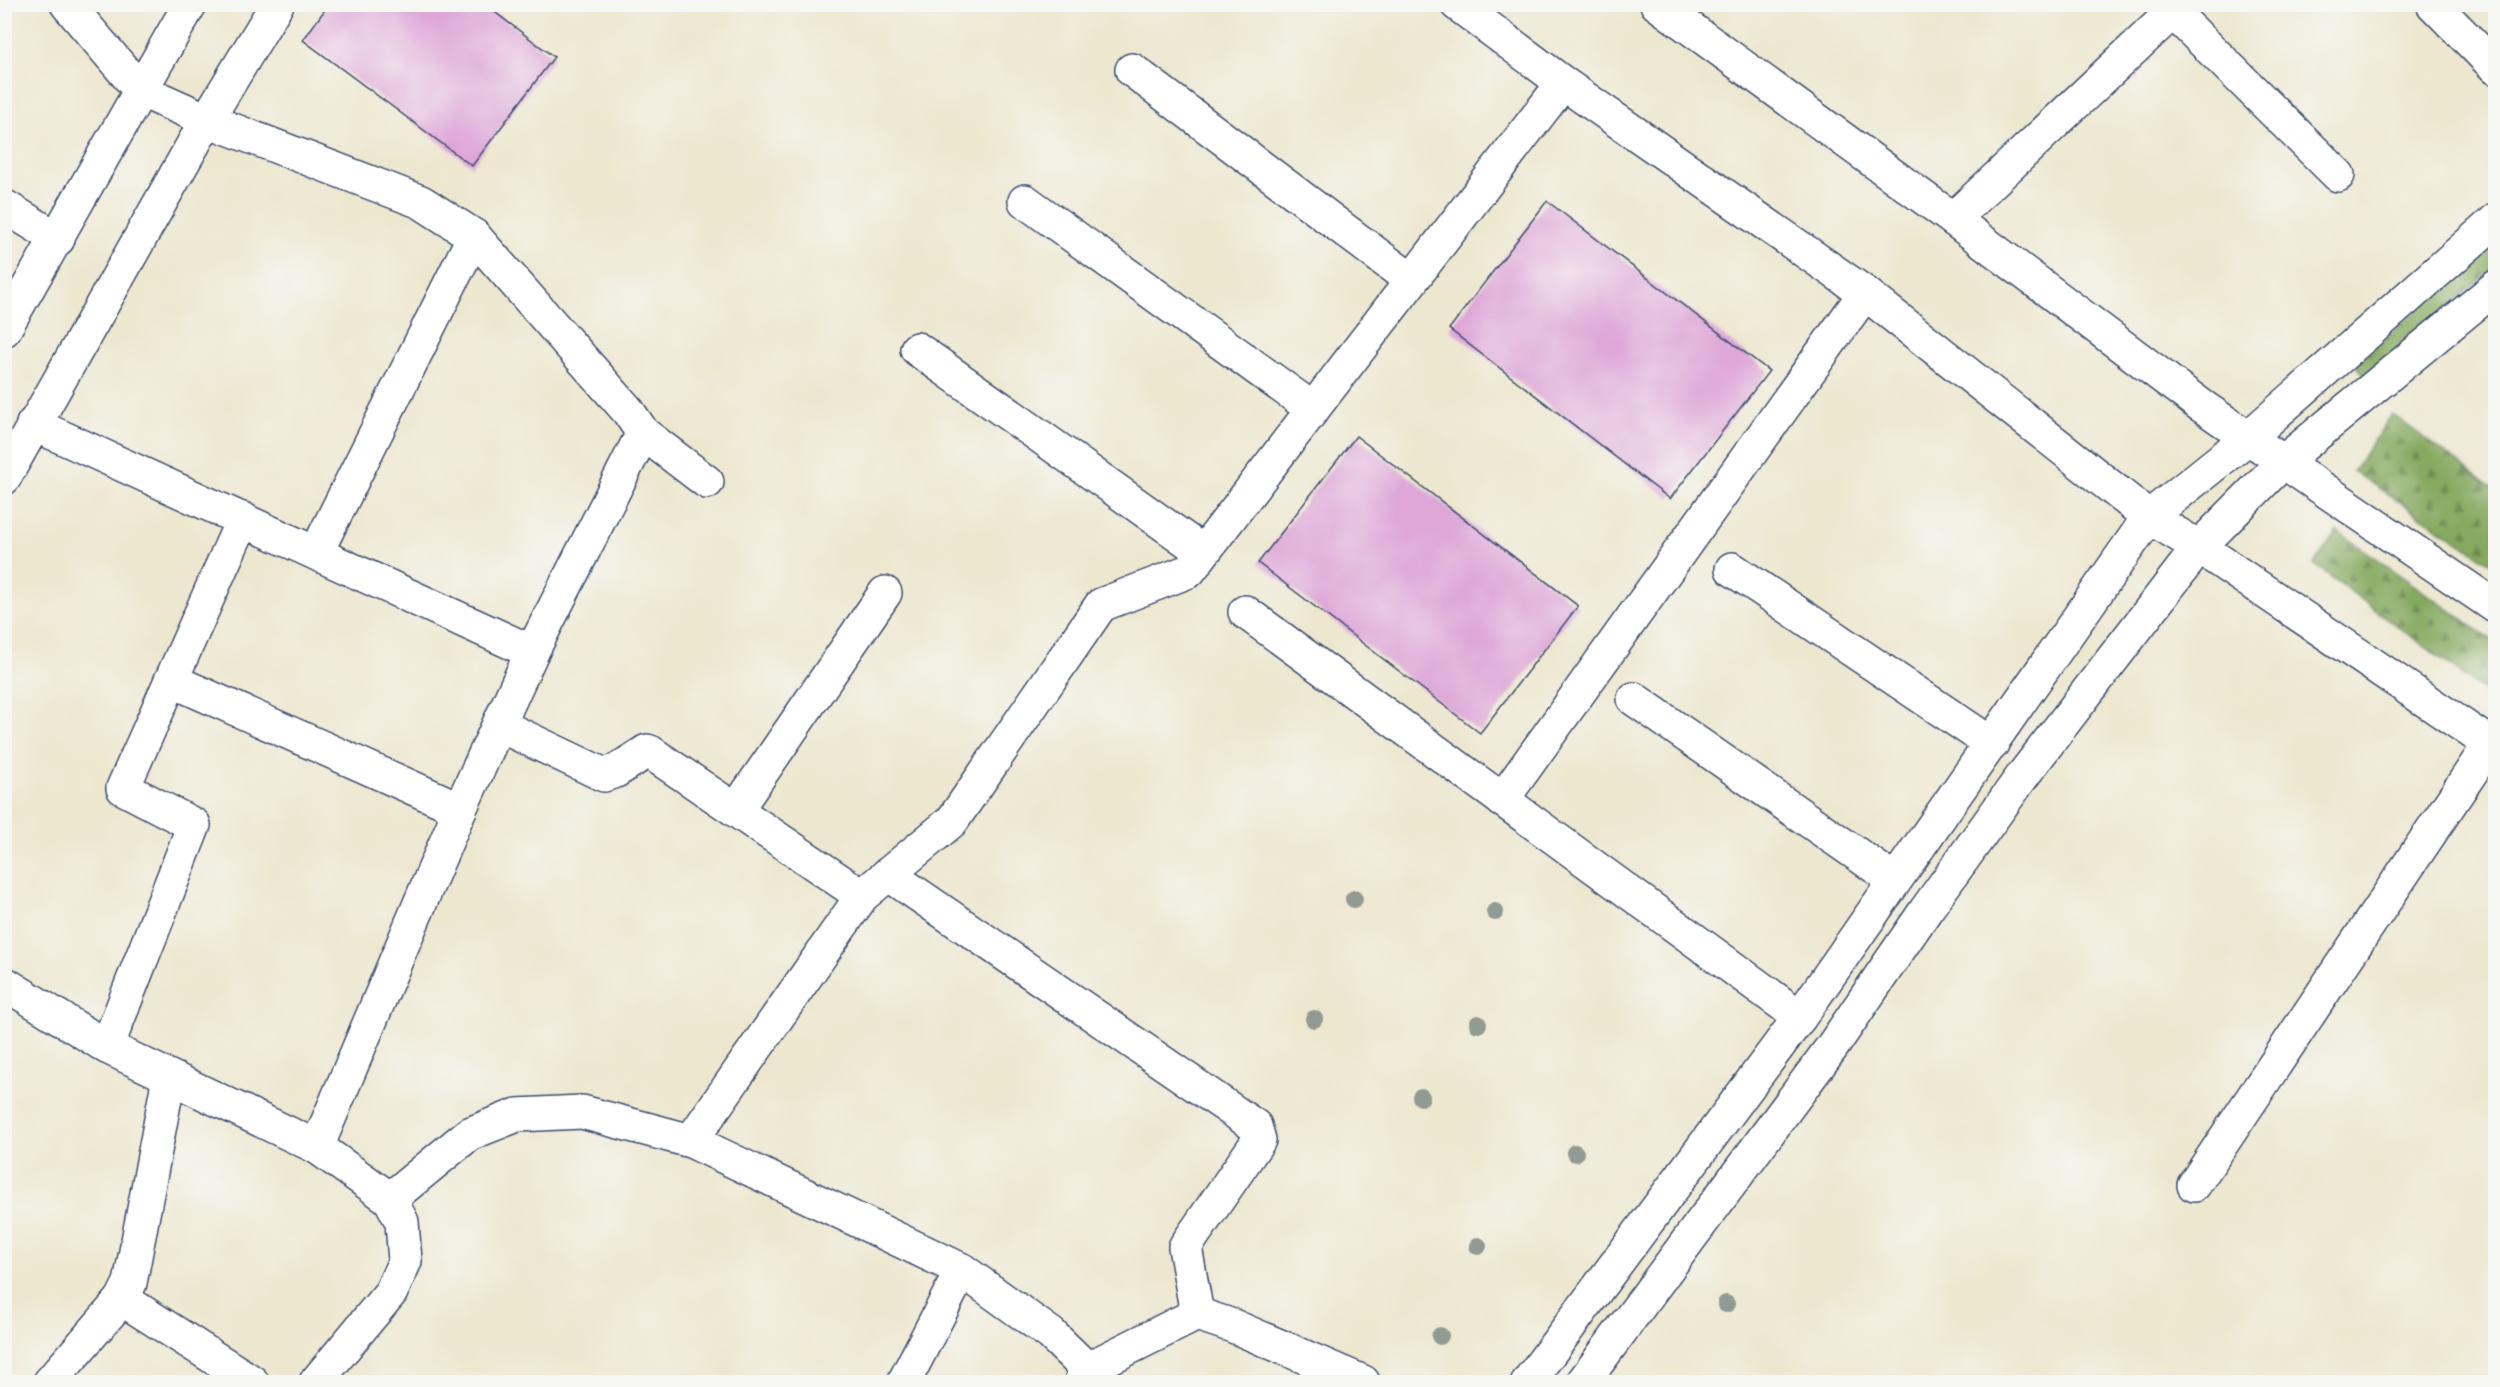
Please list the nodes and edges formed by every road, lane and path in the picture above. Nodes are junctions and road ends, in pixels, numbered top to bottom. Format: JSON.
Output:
{"nodes":[{"id":1,"x":67,"y":4,"type":"edge"},
{"id":2,"x":190,"y":4,"type":"edge"},
{"id":3,"x":277,"y":4,"type":"edge"},
{"id":4,"x":1457,"y":4,"type":"edge"},
{"id":5,"x":1657,"y":4,"type":"edge"},
{"id":6,"x":2433,"y":4,"type":"edge"},
{"id":7,"x":2173,"y":7,"type":"edge"},
{"id":8,"x":2496,"y":68,"type":"edge"},
{"id":9,"x":1132,"y":70,"type":"dead end"},
{"id":10,"x":1563,"y":83,"type":"junction"},
{"id":11,"x":140,"y":90,"type":"junction"},
{"id":12,"x":207,"y":120,"type":"junction"},
{"id":13,"x":2338,"y":175,"type":"dead end"},
{"id":14,"x":1025,"y":201,"type":"dead end"},
{"id":15,"x":4,"y":206,"type":"edge"},
{"id":16,"x":1953,"y":219,"type":"junction"},
{"id":17,"x":2496,"y":220,"type":"edge"},
{"id":18,"x":474,"y":236,"type":"junction"},
{"id":19,"x":58,"y":239,"type":"junction"},
{"id":20,"x":1412,"y":280,"type":"junction"},
{"id":21,"x":2496,"y":288,"type":"edge"},
{"id":22,"x":1865,"y":292,"type":"junction"},
{"id":23,"x":4,"y":330,"type":"edge"},
{"id":24,"x":917,"y":349,"type":"dead end"},
{"id":25,"x":1313,"y":409,"type":"junction"},
{"id":26,"x":33,"y":424,"type":"junction"},
{"id":27,"x":643,"y":433,"type":"junction"},
{"id":28,"x":2249,"y":437,"type":"junction"},
{"id":29,"x":2283,"y":462,"type":"junction"},
{"id":30,"x":4,"y":478,"type":"edge"},
{"id":31,"x":707,"y":482,"type":"dead end"},
{"id":32,"x":2149,"y":516,"type":"junction"},
{"id":33,"x":243,"y":519,"type":"junction"},
{"id":34,"x":2199,"y":547,"type":"junction"},
{"id":35,"x":1203,"y":552,"type":"junction"},
{"id":36,"x":316,"y":553,"type":"junction"},
{"id":37,"x":1732,"y":569,"type":"dead end"},
{"id":38,"x":885,"y":593,"type":"dead end"},
{"id":39,"x":2496,"y":607,"type":"edge"},
{"id":40,"x":1245,"y":612,"type":"dead end"},
{"id":41,"x":532,"y":652,"type":"junction"},
{"id":42,"x":171,"y":680,"type":"junction"},
{"id":43,"x":1634,"y":699,"type":"dead end"},
{"id":44,"x":499,"y":725,"type":"junction"},
{"id":45,"x":1992,"y":744,"type":"junction"},
{"id":46,"x":2493,"y":746,"type":"edge"},
{"id":47,"x":1502,"y":800,"type":"junction"},
{"id":48,"x":460,"y":809,"type":"junction"},
{"id":49,"x":736,"y":810,"type":"junction"},
{"id":50,"x":888,"y":874,"type":"junction"},
{"id":51,"x":1894,"y":880,"type":"junction"},
{"id":52,"x":862,"y":896,"type":"junction"},
{"id":53,"x":4,"y":983,"type":"edge"},
{"id":54,"x":1800,"y":1017,"type":"junction"},
{"id":55,"x":107,"y":1047,"type":"junction"},
{"id":56,"x":169,"y":1077,"type":"junction"},
{"id":57,"x":691,"y":1141,"type":"junction"},
{"id":58,"x":317,"y":1147,"type":"junction"},
{"id":59,"x":2194,"y":1185,"type":"dead end"},
{"id":60,"x":390,"y":1199,"type":"junction"},
{"id":61,"x":962,"y":1270,"type":"junction"},
{"id":62,"x":122,"y":1299,"type":"junction"},
{"id":63,"x":1197,"y":1314,"type":"junction"},
{"id":64,"x":1084,"y":1376,"type":"edge"},
{"id":65,"x":50,"y":1383,"type":"edge"},
{"id":66,"x":252,"y":1383,"type":"edge"},
{"id":67,"x":316,"y":1383,"type":"edge"},
{"id":68,"x":904,"y":1383,"type":"edge"},
{"id":69,"x":1363,"y":1383,"type":"edge"},
{"id":70,"x":1528,"y":1383,"type":"edge"},
{"id":71,"x":1582,"y":1383,"type":"edge"}],
"edges":[{"from":1,"to":11,"type":"street"},
{"from":2,"to":11,"type":"street"},
{"from":3,"to":12,"type":"street"},
{"from":4,"to":10,"type":"street"},
{"from":5,"to":16,"type":"street"},
{"from":6,"to":8,"type":"street"},
{"from":7,"to":13,"type":"street"},
{"from":7,"to":16,"type":"street"},
{"from":9,"to":20,"type":"street"},
{"from":10,"to":20,"type":"street"},
{"from":10,"to":22,"type":"street"},
{"from":11,"to":12,"type":"street"},
{"from":11,"to":19,"type":"street"},
{"from":12,"to":18,"type":"street"},
{"from":12,"to":26,"type":"street"},
{"from":14,"to":25,"type":"street"},
{"from":15,"to":19,"type":"street"},
{"from":16,"to":28,"type":"street"},
{"from":17,"to":28,"type":"street"},
{"from":18,"to":27,"type":"street"},
{"from":18,"to":36,"type":"street"},
{"from":19,"to":23,"type":"street"},
{"from":20,"to":25,"type":"street"},
{"from":21,"to":29,"type":"street"},
{"from":22,"to":32,"type":"street"},
{"from":22,"to":47,"type":"street"},
{"from":24,"to":35,"type":"street"},
{"from":25,"to":35,"type":"street"},
{"from":26,"to":30,"type":"street"},
{"from":26,"to":33,"type":"street"},
{"from":27,"to":31,"type":"street"},
{"from":27,"to":41,"type":"street"},
{"from":28,"to":29,"type":"street"},
{"from":28,"to":32,"type":"street"},
{"from":29,"to":34,"type":"street"},
{"from":29,"to":39,"type":"street"},
{"from":32,"to":34,"type":"street"},
{"from":32,"to":45,"type":"street"},
{"from":33,"to":36,"type":"street"},
{"from":33,"to":42,"type":"street"},
{"from":34,"to":46,"type":"street"},
{"from":34,"to":71,"type":"street"},
{"from":35,"to":50,"type":"street"},
{"from":36,"to":41,"type":"street"},
{"from":37,"to":45,"type":"street"},
{"from":38,"to":49,"type":"street"},
{"from":40,"to":47,"type":"street"},
{"from":41,"to":44,"type":"street"},
{"from":42,"to":48,"type":"street"},
{"from":42,"to":55,"type":"street"},
{"from":43,"to":51,"type":"street"},
{"from":44,"to":48,"type":"street"},
{"from":44,"to":49,"type":"street"},
{"from":45,"to":51,"type":"street"},
{"from":46,"to":59,"type":"street"},
{"from":47,"to":54,"type":"street"},
{"from":48,"to":58,"type":"street"},
{"from":49,"to":52,"type":"street"},
{"from":50,"to":52,"type":"street"},
{"from":50,"to":63,"type":"street"},
{"from":51,"to":54,"type":"street"},
{"from":52,"to":57,"type":"street"},
{"from":53,"to":55,"type":"street"},
{"from":54,"to":70,"type":"street"},
{"from":55,"to":56,"type":"street"},
{"from":56,"to":58,"type":"street"},
{"from":56,"to":62,"type":"street"},
{"from":57,"to":60,"type":"street"},
{"from":57,"to":61,"type":"street"},
{"from":58,"to":60,"type":"street"},
{"from":60,"to":67,"type":"street"},
{"from":61,"to":64,"type":"street"},
{"from":61,"to":68,"type":"street"},
{"from":62,"to":65,"type":"street"},
{"from":62,"to":66,"type":"street"},
{"from":63,"to":64,"type":"street"},
{"from":63,"to":69,"type":"street"}]}
